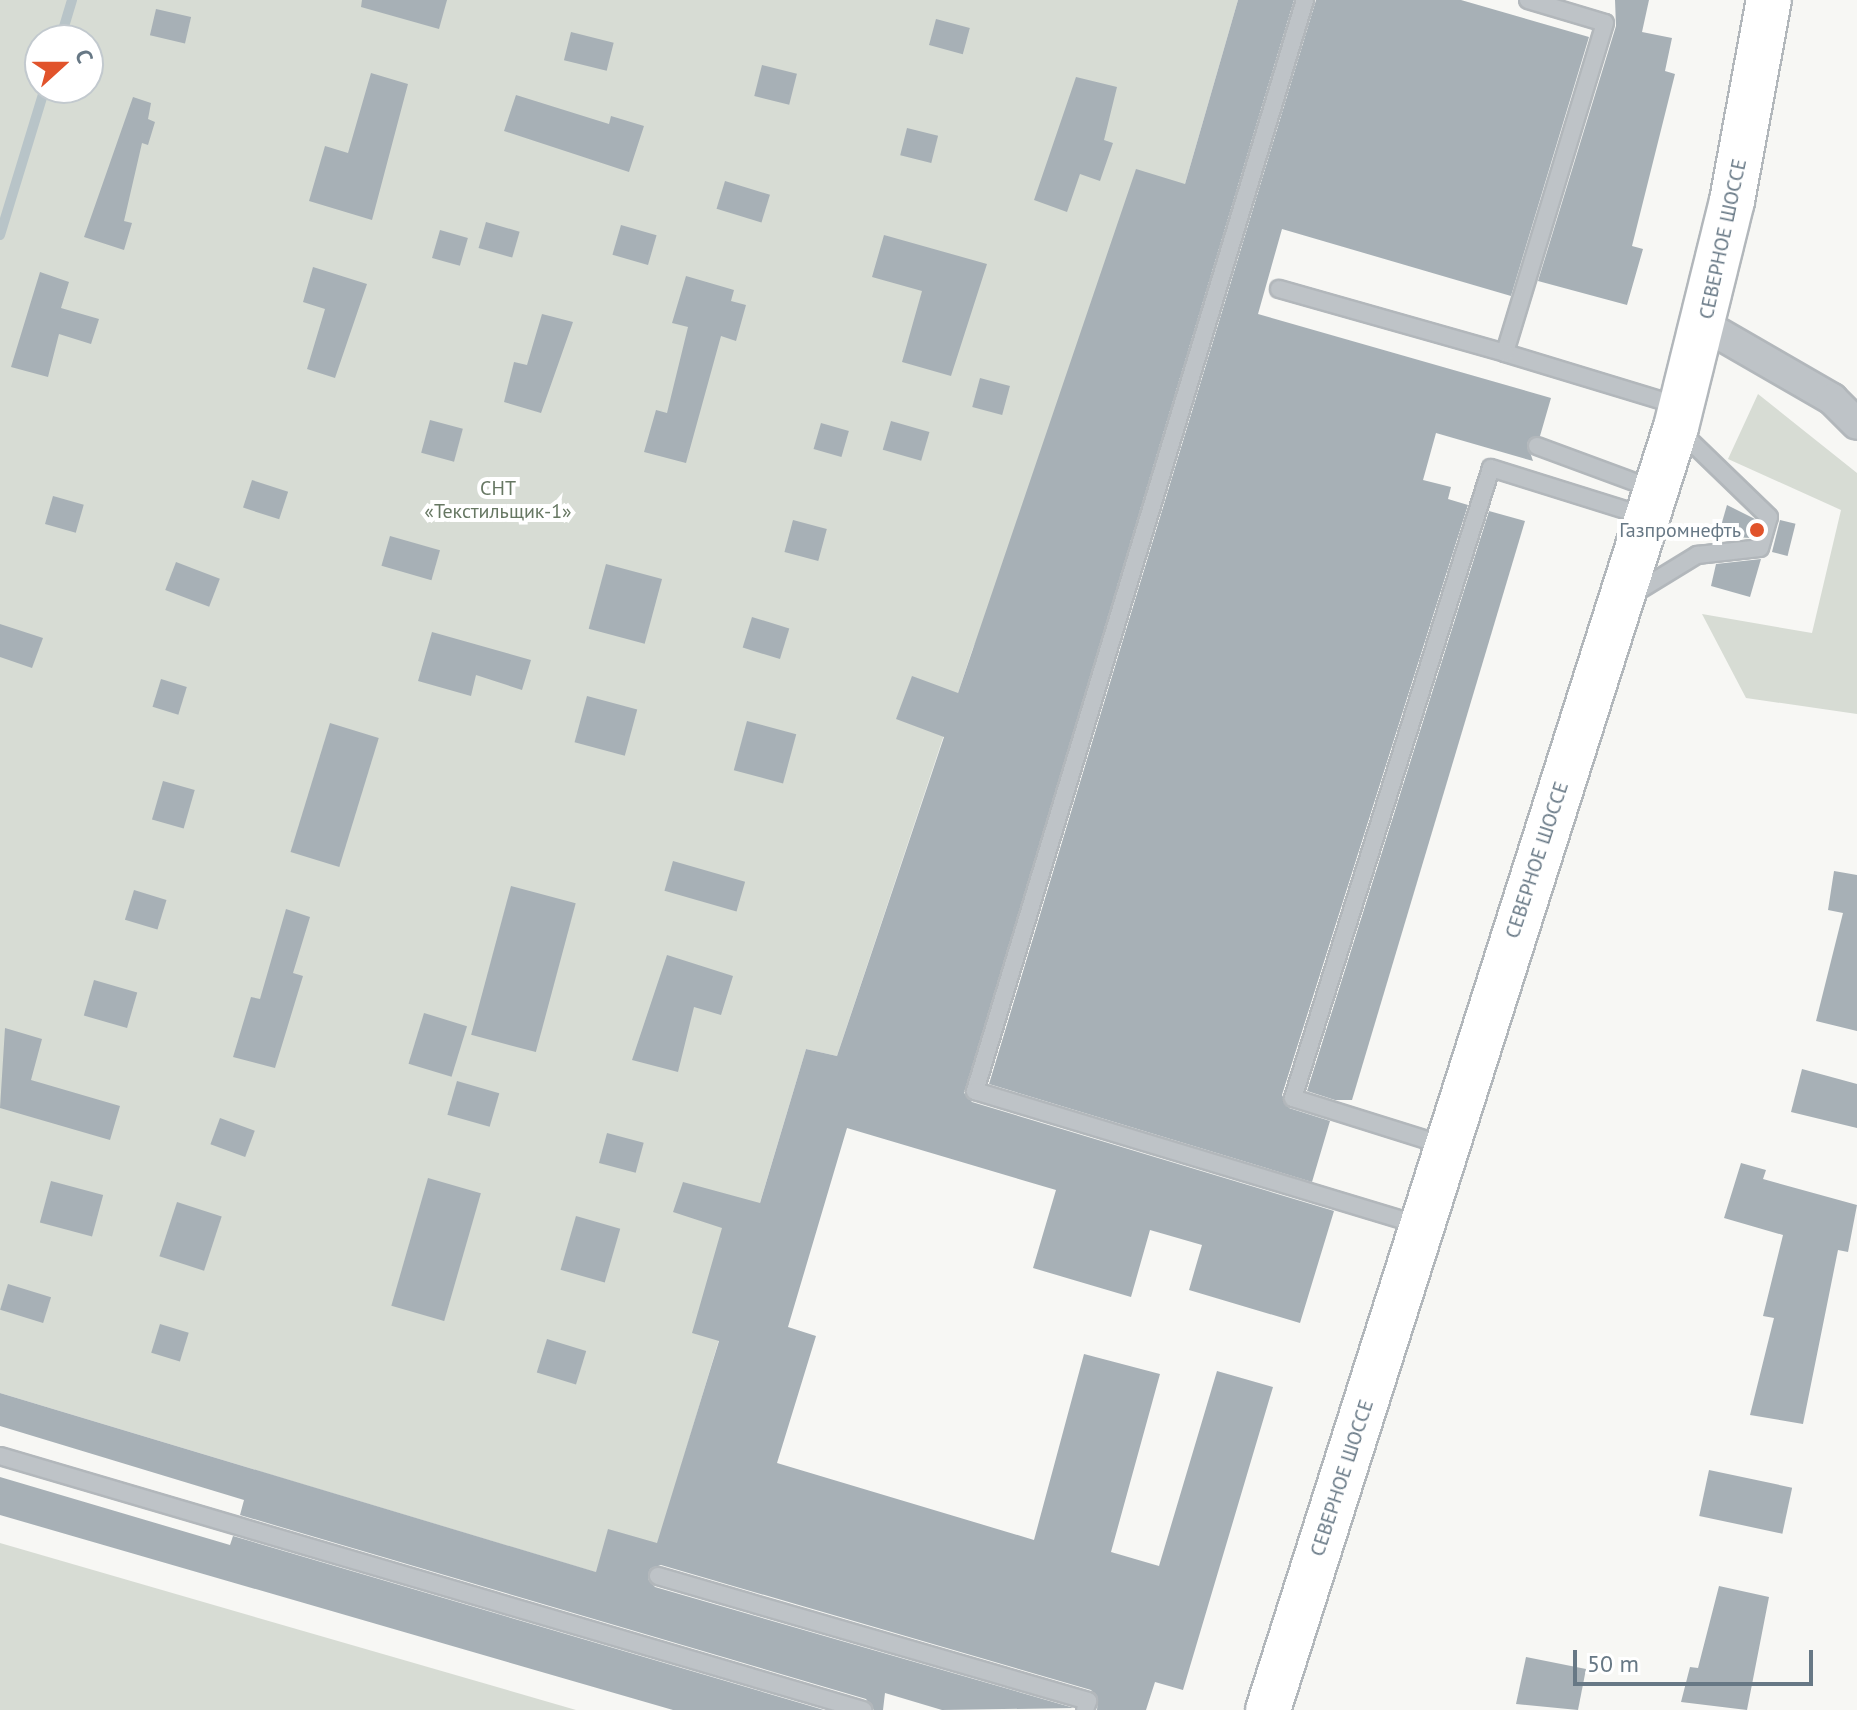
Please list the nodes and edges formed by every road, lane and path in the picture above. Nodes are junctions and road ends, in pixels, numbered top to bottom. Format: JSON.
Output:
{"nodes":[{"id":1,"x":1305,"y":0,"type":"edge"},
{"id":2,"x":1528,"y":0,"type":"edge"},
{"id":3,"x":1769,"y":0,"type":"edge"},
{"id":4,"x":1279,"y":289,"type":"dead end"},
{"id":5,"x":1704,"y":325,"type":"junction"},
{"id":6,"x":1505,"y":353,"type":"junction"},
{"id":7,"x":1678,"y":417,"type":"junction"},
{"id":8,"x":1857,"y":424,"type":"edge"},
{"id":9,"x":1537,"y":446,"type":"dead end"},
{"id":10,"x":1650,"y":503,"type":"junction"},
{"id":11,"x":1619,"y":603,"type":"junction"},
{"id":12,"x":1447,"y":1147,"type":"junction"},
{"id":13,"x":1421,"y":1226,"type":"junction"},
{"id":14,"x":0,"y":1456,"type":"edge"},
{"id":15,"x":658,"y":1576,"type":"dead end"},
{"id":16,"x":863,"y":1710,"type":"edge"},
{"id":17,"x":1085,"y":1710,"type":"edge"},
{"id":18,"x":1268,"y":1710,"type":"edge"}],
"edges":[{"from":1,"to":13,"type":"lane"},
{"from":2,"to":6,"type":"lane"},
{"from":3,"to":5,"type":"main road","name":"СЕВЕРНОЕ ШОССЕ"},
{"from":4,"to":6,"type":"lane"},
{"from":5,"to":7,"type":"main road","name":"СЕВЕРНОЕ ШОССЕ"},
{"from":5,"to":8,"type":"street"},
{"from":6,"to":7,"type":"lane"},
{"from":7,"to":10,"type":"main road","name":"СЕВЕРНОЕ ШОССЕ"},
{"from":7,"to":11,"type":"lane"},
{"from":9,"to":10,"type":"lane"},
{"from":10,"to":11,"type":"main road","name":"СЕВЕРНОЕ ШОССЕ"},
{"from":10,"to":12,"type":"lane"},
{"from":11,"to":12,"type":"main road","name":"СЕВЕРНОЕ ШОССЕ"},
{"from":12,"to":13,"type":"main road","name":"СЕВЕРНОЕ ШОССЕ"},
{"from":13,"to":18,"type":"main road","name":"СЕВЕРНОЕ ШОССЕ"},
{"from":14,"to":16,"type":"lane"},
{"from":15,"to":17,"type":"lane"}]}
